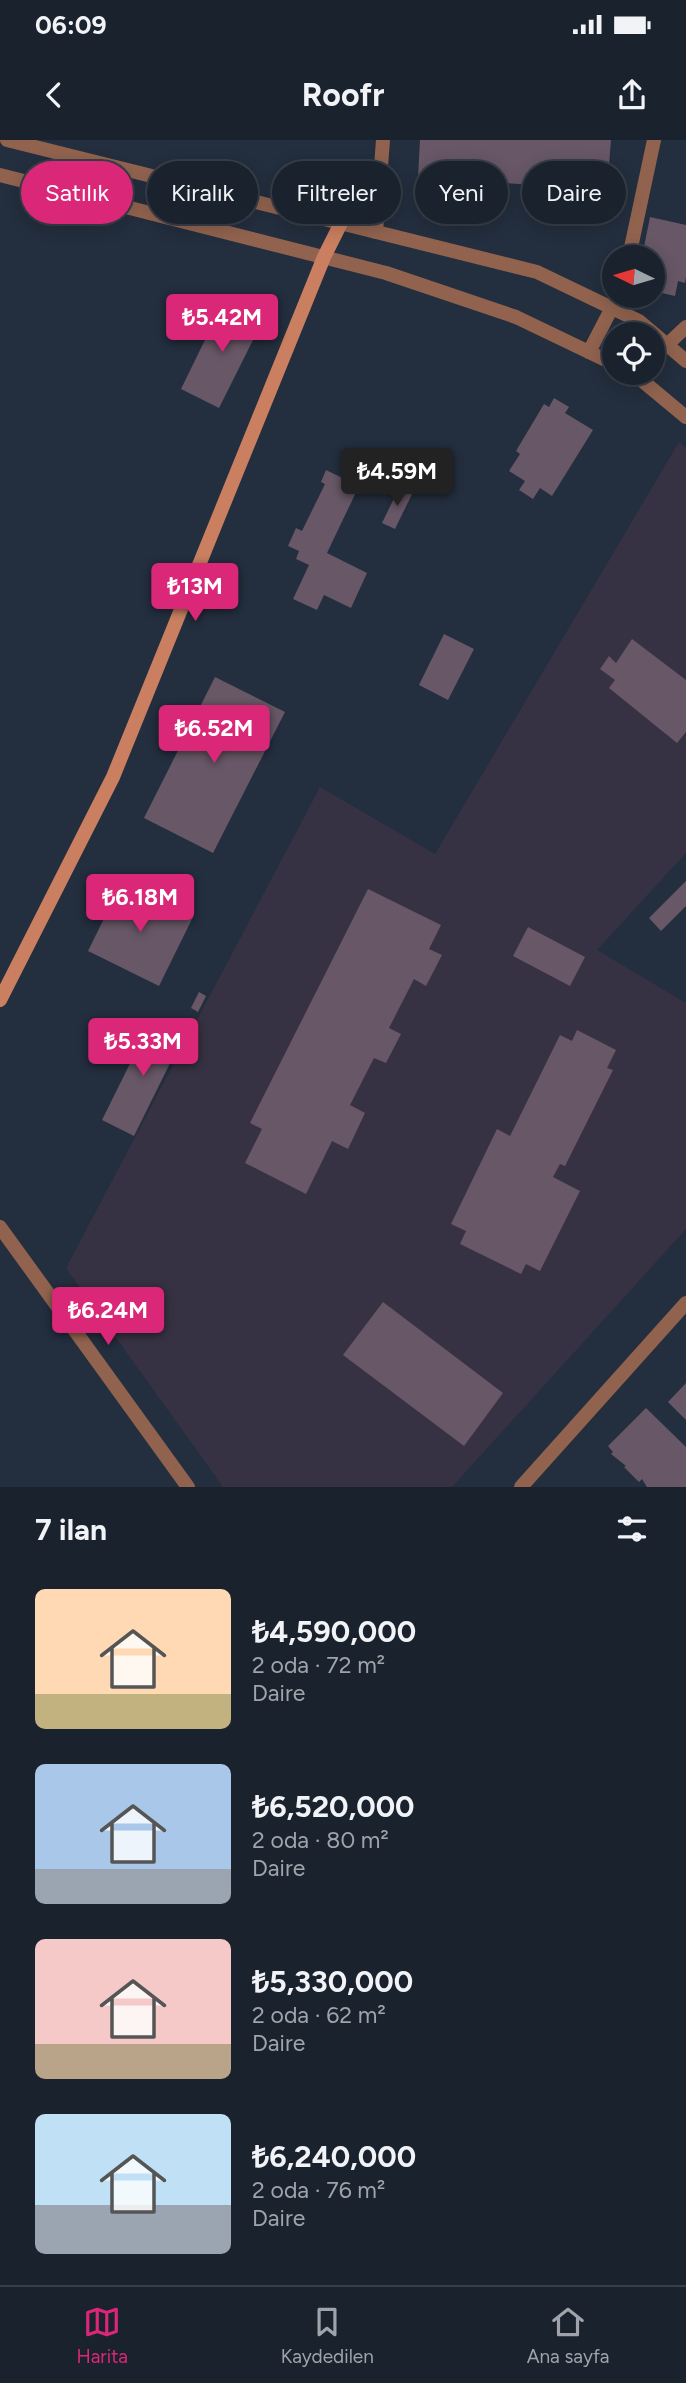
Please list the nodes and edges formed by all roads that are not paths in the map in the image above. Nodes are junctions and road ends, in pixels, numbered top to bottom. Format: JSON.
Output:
{"nodes":[{"id":1,"x":7,"y":140,"type":"edge"},
{"id":2,"x":383,"y":140,"type":"edge"},
{"id":3,"x":654,"y":140,"type":"edge"},
{"id":4,"x":0,"y":175,"type":"edge"},
{"id":5,"x":272,"y":206,"type":"edge"},
{"id":6,"x":340,"y":224,"type":"edge"},
{"id":7,"x":345,"y":224,"type":"edge"},
{"id":8,"x":376,"y":232,"type":"junction"},
{"id":9,"x":632,"y":245,"type":"edge"},
{"id":10,"x":324,"y":257,"type":"junction"},
{"id":11,"x":602,"y":297,"type":"edge"},
{"id":12,"x":613,"y":308,"type":"edge"},
{"id":13,"x":623,"y":308,"type":"edge"},
{"id":14,"x":640,"y":322,"type":"edge"},
{"id":15,"x":686,"y":327,"type":"edge"},
{"id":16,"x":665,"y":344,"type":"joint"},
{"id":17,"x":589,"y":352,"type":"junction"},
{"id":18,"x":602,"y":358,"type":"edge"},
{"id":19,"x":686,"y":361,"type":"edge"},
{"id":20,"x":651,"y":385,"type":"edge"},
{"id":21,"x":686,"y":416,"type":"edge"},
{"id":22,"x":0,"y":1000,"type":"edge"},
{"id":23,"x":0,"y":1227,"type":"edge"},
{"id":24,"x":686,"y":1303,"type":"edge"},
{"id":25,"x":188,"y":1487,"type":"edge"},
{"id":26,"x":522,"y":1487,"type":"edge"}],
"edges":[{"from":1,"to":5,"type":"street"},
{"from":2,"to":8,"type":"street"},
{"from":3,"to":9,"type":"street"},
{"from":4,"to":10,"type":"street"},
{"from":6,"to":10,"type":"main road"},
{"from":7,"to":8,"type":"street"},
{"from":8,"to":11,"type":"street"},
{"from":10,"to":17,"type":"street"},
{"from":10,"to":22,"type":"main road"},
{"from":12,"to":17,"type":"street"},
{"from":13,"to":14,"type":"street"},
{"from":15,"to":16,"type":"street"},
{"from":16,"to":19,"type":"street"},
{"from":17,"to":18,"type":"street"},
{"from":20,"to":21,"type":"street"},
{"from":23,"to":25,"type":"street"},
{"from":24,"to":26,"type":"street"}]}
